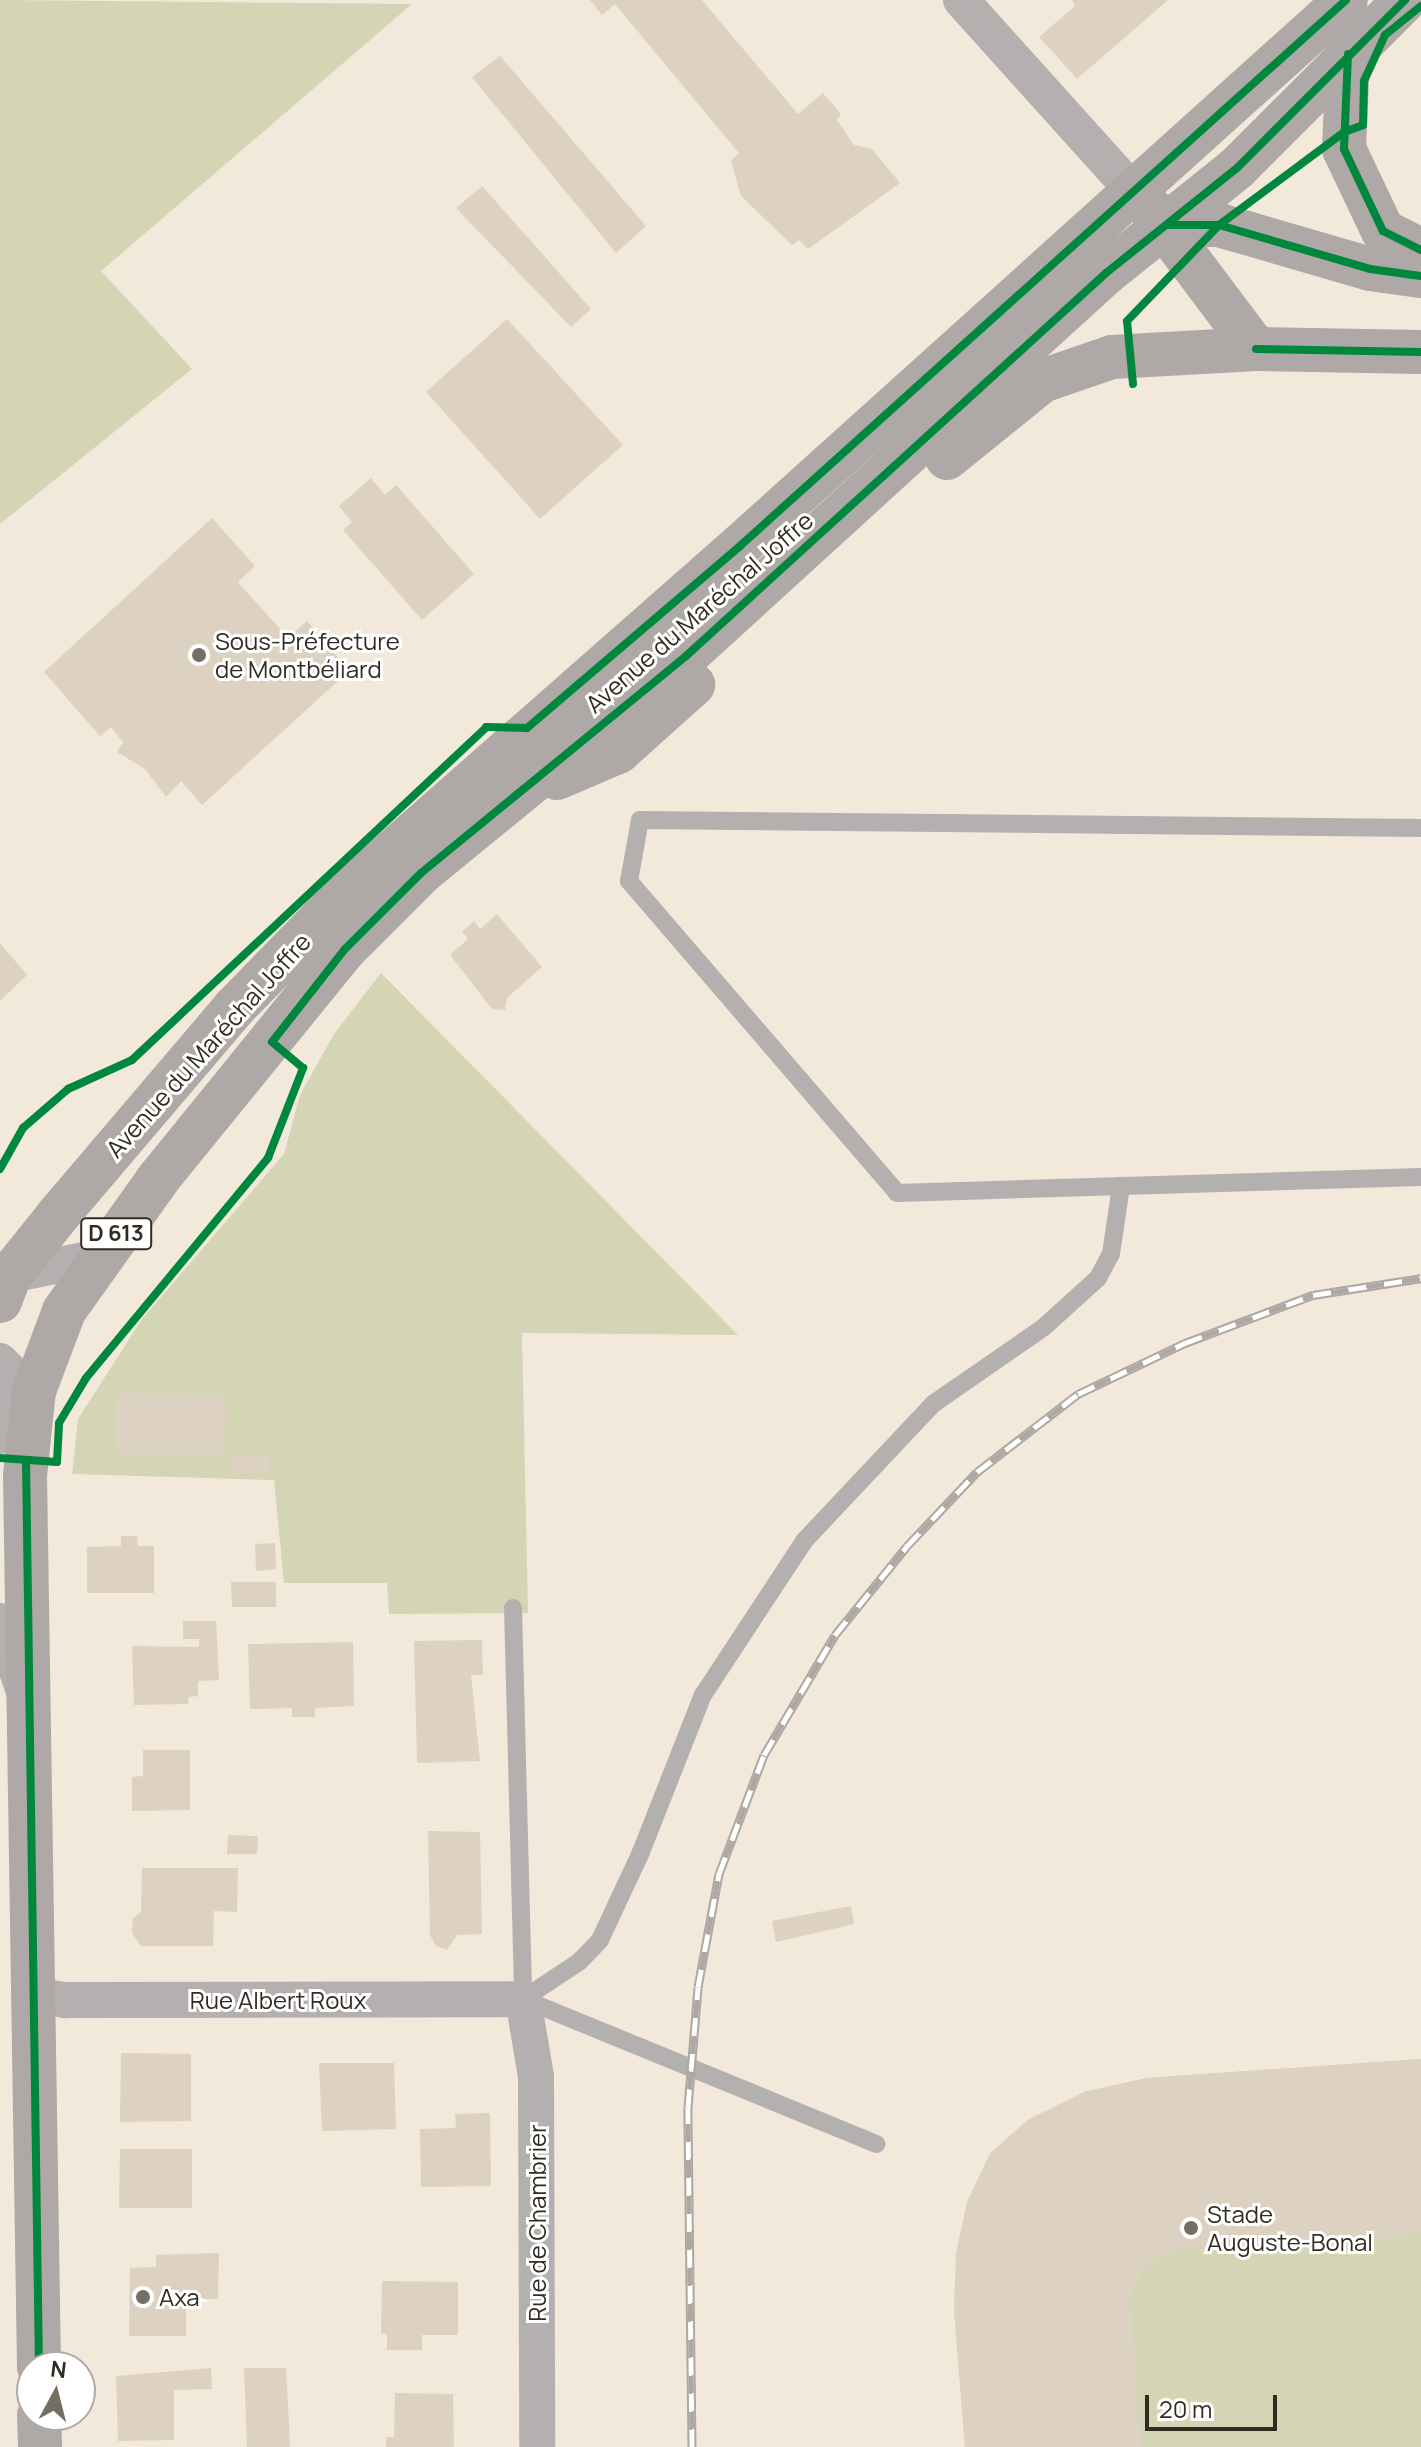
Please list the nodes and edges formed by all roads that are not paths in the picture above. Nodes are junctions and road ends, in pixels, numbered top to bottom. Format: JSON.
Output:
{"nodes":[{"id":1,"x":961,"y":0,"type":"edge"},
{"id":2,"x":1346,"y":0,"type":"edge"},
{"id":3,"x":1405,"y":0,"type":"edge"},
{"id":4,"x":1348,"y":54,"type":"junction"},
{"id":5,"x":1134,"y":192,"type":"junction"},
{"id":6,"x":1167,"y":225,"type":"junction"},
{"id":7,"x":1421,"y":250,"type":"edge"},
{"id":8,"x":1421,"y":276,"type":"edge"},
{"id":9,"x":1256,"y":349,"type":"junction"},
{"id":10,"x":1421,"y":352,"type":"edge"},
{"id":11,"x":503,"y":801,"type":"junction"},
{"id":12,"x":1421,"y":828,"type":"edge"},
{"id":13,"x":1421,"y":1177,"type":"edge"},
{"id":14,"x":1121,"y":1186,"type":"junction"},
{"id":15,"x":99,"y":1257,"type":"junction"},
{"id":16,"x":3,"y":1280,"type":"edge"},
{"id":17,"x":0,"y":1361,"type":"edge"},
{"id":18,"x":13,"y":1448,"type":"edge"},
{"id":19,"x":513,"y":1608,"type":"dead end"},
{"id":20,"x":0,"y":1621,"type":"edge"},
{"id":21,"x":28,"y":1701,"type":"junction"},
{"id":22,"x":33,"y":1995,"type":"junction"},
{"id":23,"x":523,"y":1999,"type":"junction"},
{"id":24,"x":876,"y":2144,"type":"dead end"},
{"id":25,"x":39,"y":2351,"type":"edge"},
{"id":26,"x":537,"y":2447,"type":"edge"}],
"edges":[{"from":1,"to":5,"type":"street"},
{"from":2,"to":5,"type":"main road","name":"Avenue du Maréchal Joffre"},
{"from":3,"to":4,"type":"main road","name":"Avenue du Maréchal Joffre"},
{"from":4,"to":6,"type":"main road","name":"Avenue du Maréchal Joffre"},
{"from":4,"to":7,"type":"main road"},
{"from":5,"to":6,"type":"main road"},
{"from":5,"to":16,"type":"main road","name":"Avenue du Maréchal Joffre","number":"D 613"},
{"from":6,"to":8,"type":"main road"},
{"from":6,"to":9,"type":"main road"},
{"from":6,"to":11,"type":"main road","name":"Avenue du Maréchal Joffre","number":"D 613"},
{"from":9,"to":10,"type":"main road","number":"D 613"},
{"from":9,"to":11,"type":"main road","number":"D 613"},
{"from":11,"to":15,"type":"main road","name":"Avenue du Maréchal Joffre","number":"D 613"},
{"from":12,"to":14,"type":"lane"},
{"from":13,"to":14,"type":"lane"},
{"from":14,"to":23,"type":"lane"},
{"from":15,"to":16,"type":"street"},
{"from":15,"to":18,"type":"main road","name":"Avenue du Maréchal Joffre","number":"D 613"},
{"from":17,"to":18,"type":"street"},
{"from":18,"to":21,"type":"main road","number":"D 613"},
{"from":19,"to":23,"type":"lane"},
{"from":20,"to":21,"type":"street"},
{"from":21,"to":22,"type":"main road","number":"D 613"},
{"from":22,"to":23,"type":"street","name":"Rue Albert Roux"},
{"from":22,"to":25,"type":"main road","number":"D 613"},
{"from":23,"to":24,"type":"lane"},
{"from":23,"to":26,"type":"street","name":"Rue de Chambrier"}]}
